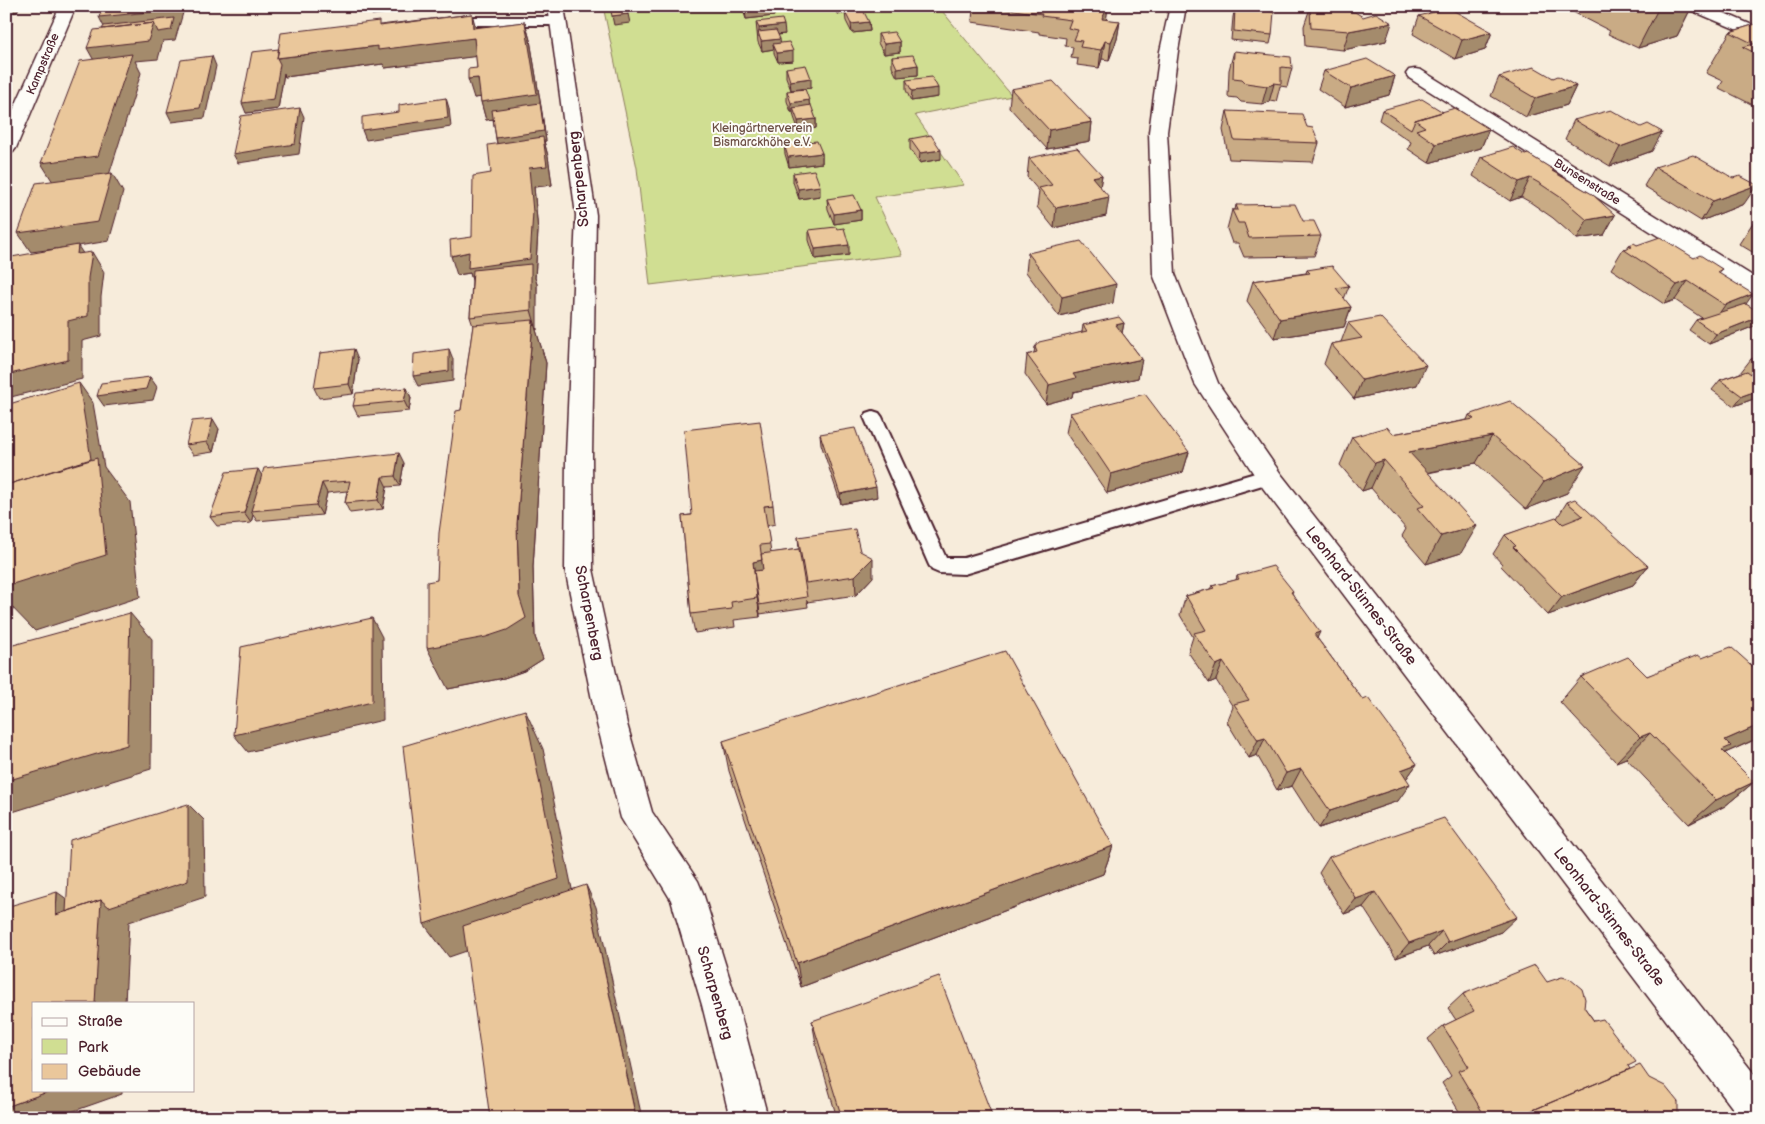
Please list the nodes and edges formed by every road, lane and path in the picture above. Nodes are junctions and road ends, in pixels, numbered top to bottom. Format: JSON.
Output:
{"nodes":[{"id":1,"x":68,"y":6,"type":"edge"},
{"id":2,"x":1178,"y":6,"type":"edge"},
{"id":3,"x":1694,"y":6,"type":"edge"},
{"id":4,"x":558,"y":14,"type":"edge"},
{"id":5,"x":435,"y":25,"type":"edge"},
{"id":6,"x":1759,"y":34,"type":"edge"},
{"id":7,"x":1415,"y":74,"type":"dead end"},
{"id":8,"x":6,"y":148,"type":"edge"},
{"id":9,"x":1759,"y":290,"type":"edge"},
{"id":10,"x":873,"y":417,"type":"dead end"},
{"id":11,"x":1269,"y":476,"type":"junction"},
{"id":12,"x":1759,"y":1111,"type":"edge"},
{"id":13,"x":749,"y":1118,"type":"edge"}],
"edges":[{"from":1,"to":8,"type":"street","name":"Kampstraße"},
{"from":2,"to":11,"type":"street","name":"Leonhard-Stinnes-Straße"},
{"from":3,"to":6,"type":"street"},
{"from":4,"to":5,"type":"lane","name":"Scharpenberg"},
{"from":4,"to":13,"type":"street","name":"Scharpenberg"},
{"from":7,"to":9,"type":"street","name":"Bunsenstraße"},
{"from":10,"to":11,"type":"lane"},
{"from":11,"to":12,"type":"street","name":"Leonhard-Stinnes-Straße"}]}
